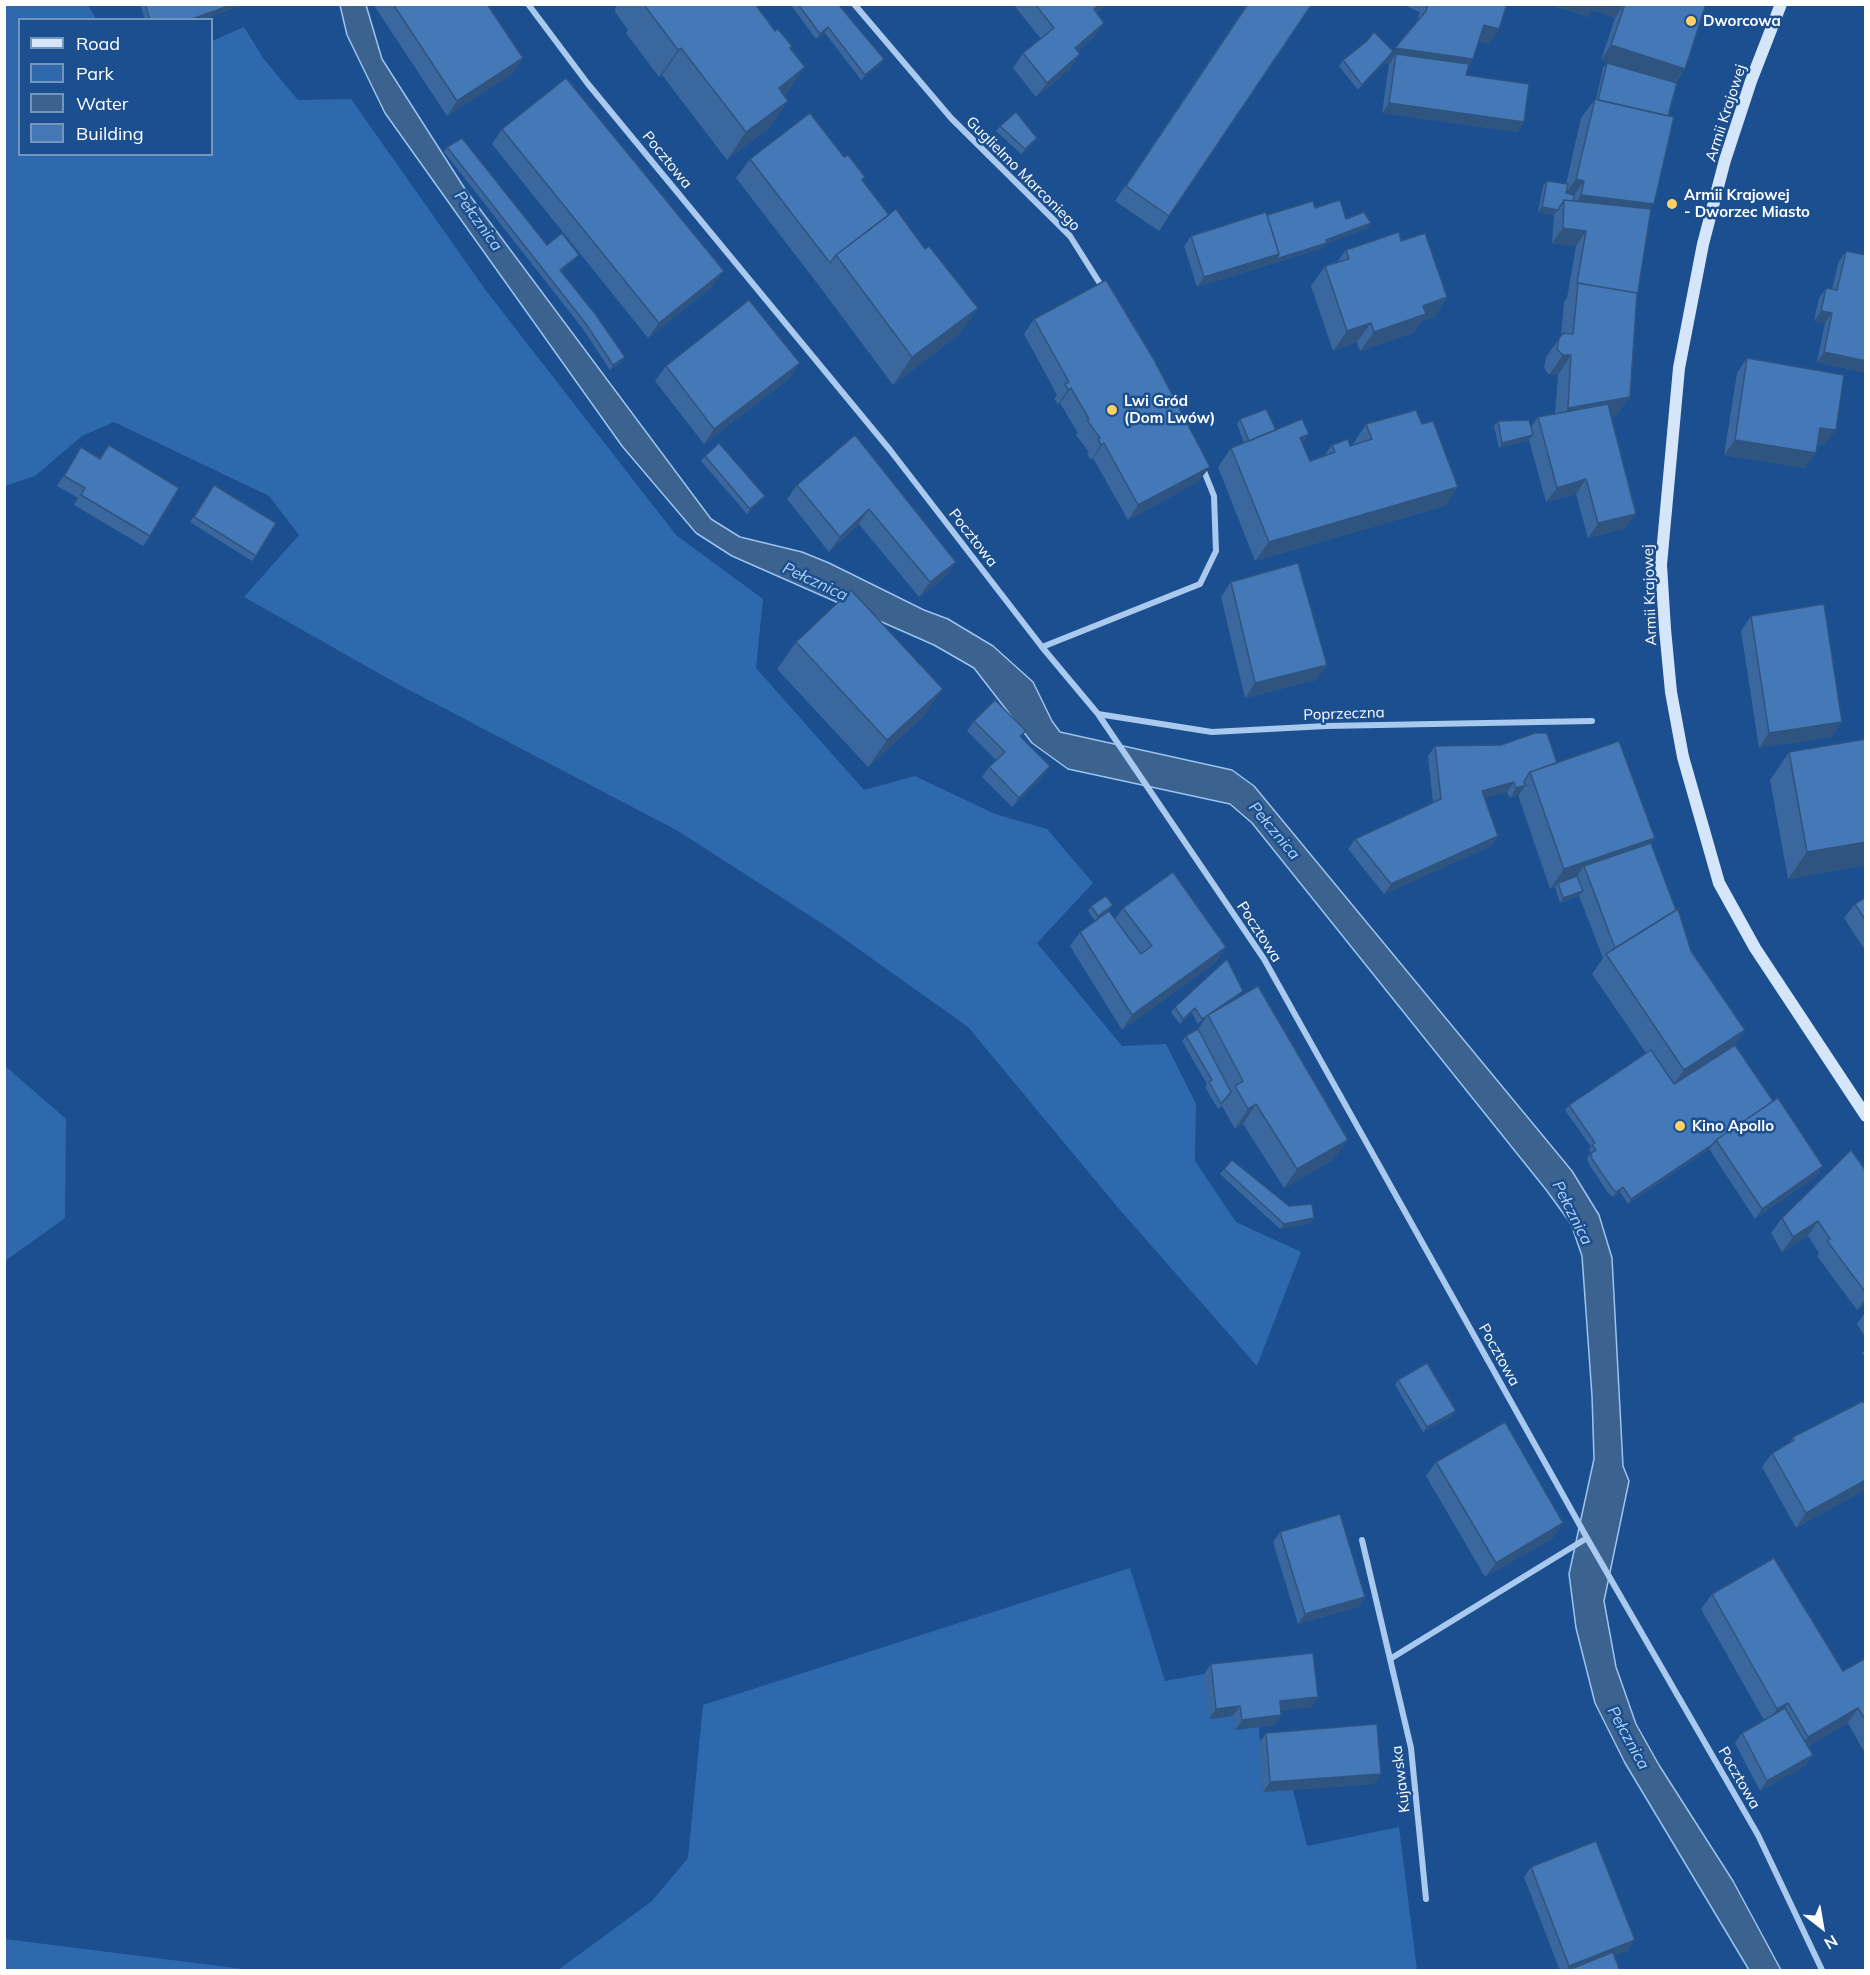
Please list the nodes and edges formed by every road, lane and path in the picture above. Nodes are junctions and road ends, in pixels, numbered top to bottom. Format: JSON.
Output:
{"nodes":[{"id":1,"x":854,"y":4,"type":"edge"},
{"id":2,"x":1781,"y":4,"type":"edge"},
{"id":3,"x":530,"y":5,"type":"edge"},
{"id":4,"x":1106,"y":292,"type":"edge"},
{"id":5,"x":1201,"y":463,"type":"edge"},
{"id":6,"x":1042,"y":647,"type":"junction"},
{"id":7,"x":1098,"y":714,"type":"junction"},
{"id":8,"x":1592,"y":721,"type":"dead end"},
{"id":9,"x":1866,"y":1116,"type":"edge"},
{"id":10,"x":1587,"y":1538,"type":"junction"},
{"id":11,"x":1362,"y":1540,"type":"dead end"},
{"id":12,"x":1390,"y":1659,"type":"junction"},
{"id":13,"x":1426,"y":1899,"type":"dead end"},
{"id":14,"x":1822,"y":1971,"type":"edge"}],
"edges":[{"from":1,"to":4,"type":"street","name":"Guglielmo Marconiego"},
{"from":2,"to":9,"type":"main road","name":"Armii Krajowej"},
{"from":3,"to":6,"type":"street","name":"Pocztowa"},
{"from":5,"to":6,"type":"street"},
{"from":6,"to":7,"type":"street","name":"Pocztowa"},
{"from":7,"to":8,"type":"street","name":"Poprzeczna"},
{"from":7,"to":10,"type":"street","name":"Pocztowa"},
{"from":10,"to":12,"type":"street"},
{"from":10,"to":14,"type":"street","name":"Pocztowa"},
{"from":11,"to":12,"type":"street","name":"Kujawska"},
{"from":12,"to":13,"type":"street","name":"Kujawska"}]}
